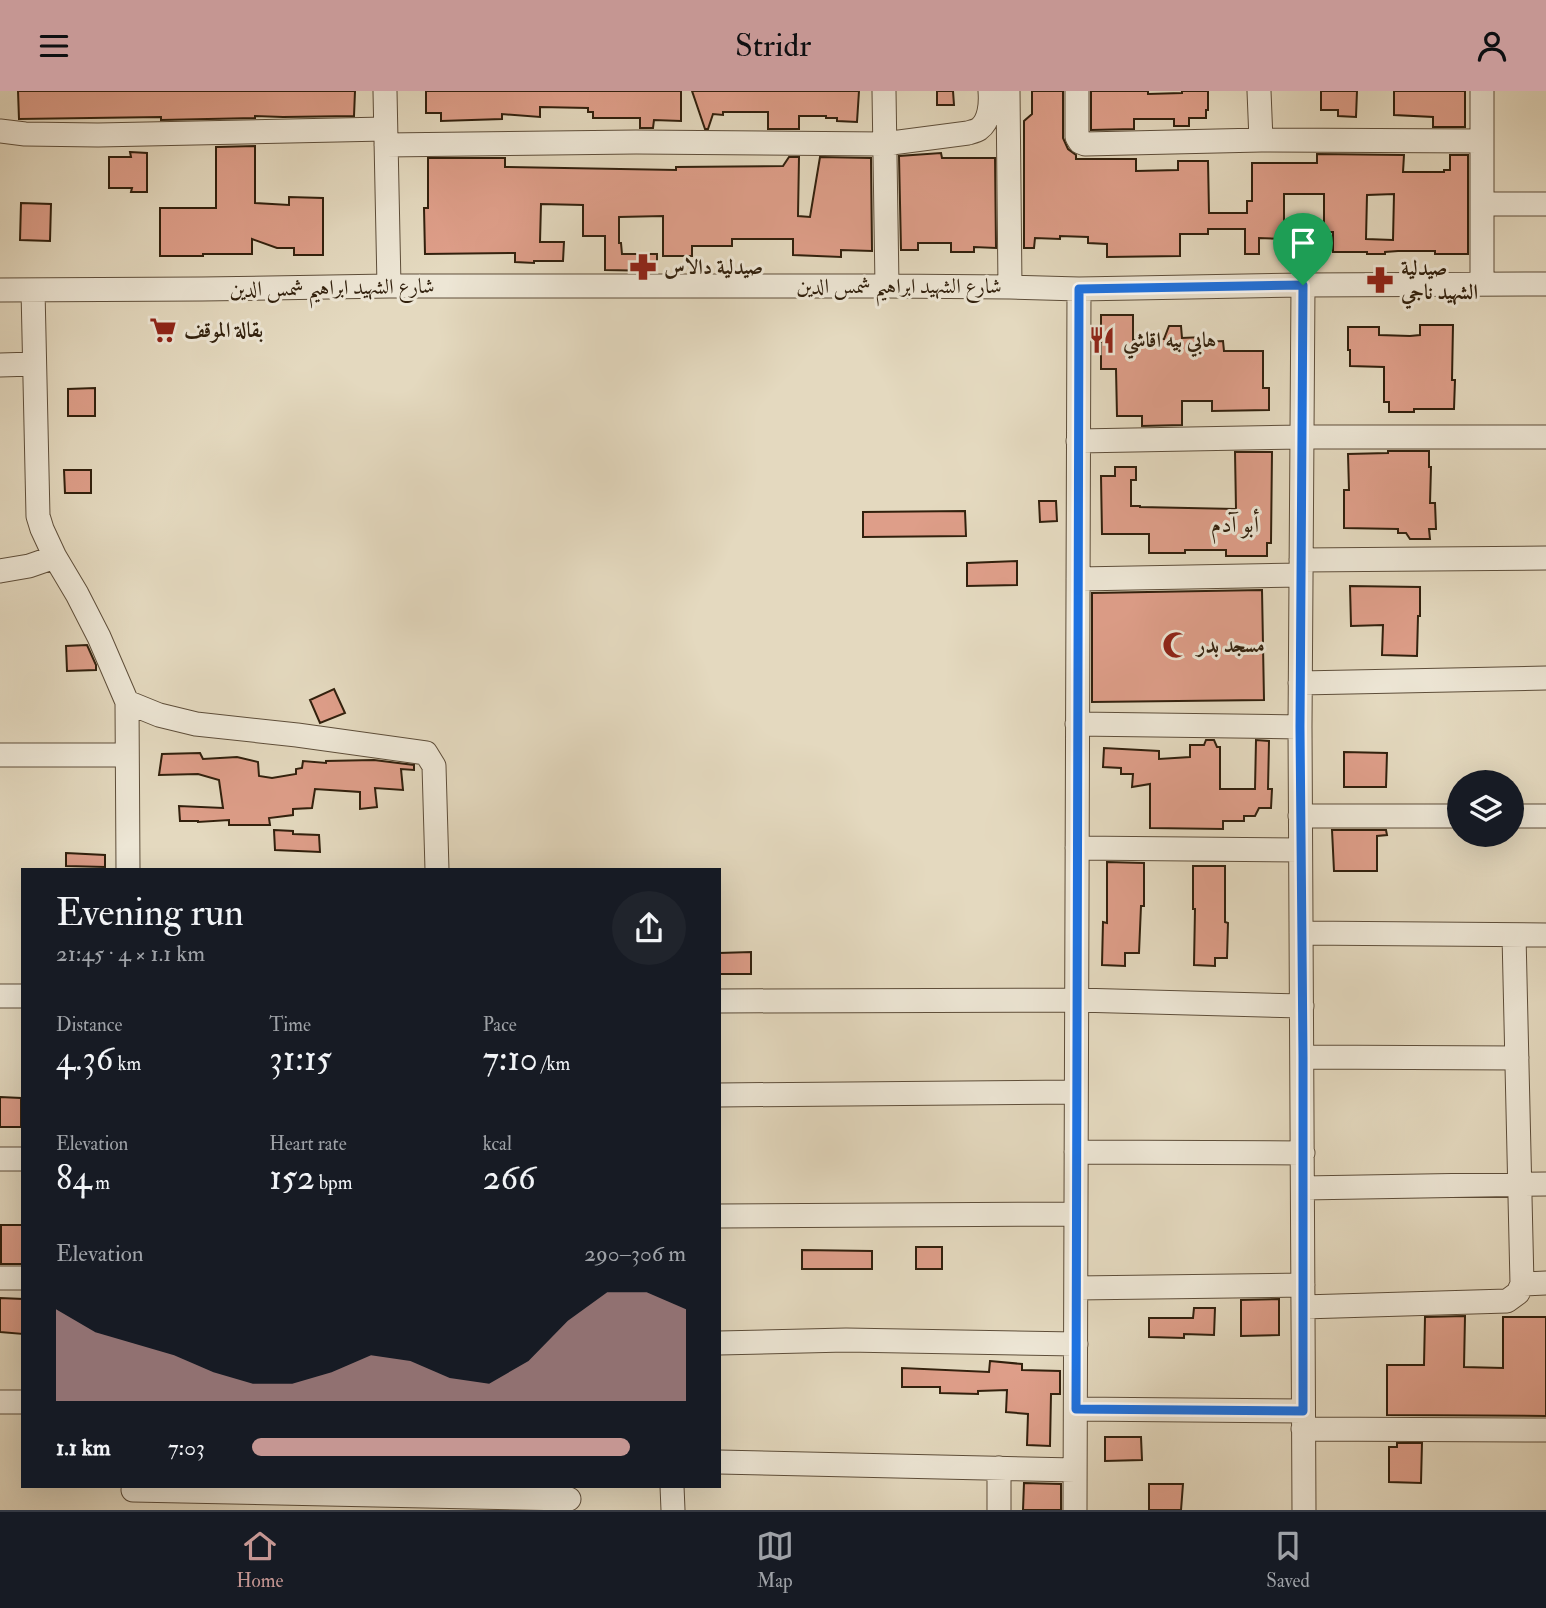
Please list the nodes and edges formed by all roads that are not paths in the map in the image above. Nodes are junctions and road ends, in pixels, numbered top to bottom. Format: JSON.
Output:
{"nodes":[{"id":1,"x":385,"y":91,"type":"edge"},
{"id":2,"x":884,"y":91,"type":"edge"},
{"id":3,"x":990,"y":91,"type":"edge"},
{"id":4,"x":1008,"y":91,"type":"edge"},
{"id":5,"x":1076,"y":91,"type":"edge"},
{"id":6,"x":1259,"y":91,"type":"edge"},
{"id":7,"x":1482,"y":91,"type":"edge"},
{"id":8,"x":0,"y":131,"type":"edge"},
{"id":9,"x":386,"y":137,"type":"junction"},
{"id":10,"x":1261,"y":140,"type":"junction"},
{"id":11,"x":1482,"y":141,"type":"junction"},
{"id":12,"x":884,"y":143,"type":"junction"},
{"id":13,"x":1483,"y":204,"type":"junction"},
{"id":14,"x":1546,"y":204,"type":"edge"},
{"id":15,"x":1482,"y":284,"type":"junction"},
{"id":16,"x":1546,"y":284,"type":"edge"},
{"id":17,"x":1303,"y":285,"type":"junction"},
{"id":18,"x":389,"y":286,"type":"junction"},
{"id":19,"x":887,"y":286,"type":"junction"},
{"id":20,"x":1010,"y":287,"type":"junction"},
{"id":21,"x":1079,"y":289,"type":"junction"},
{"id":22,"x":0,"y":290,"type":"edge"},
{"id":23,"x":33,"y":290,"type":"junction"},
{"id":24,"x":34,"y":364,"type":"junction"},
{"id":25,"x":0,"y":365,"type":"edge"},
{"id":26,"x":1302,"y":437,"type":"junction"},
{"id":27,"x":1546,"y":437,"type":"edge"},
{"id":28,"x":1078,"y":441,"type":"junction"},
{"id":29,"x":55,"y":557,"type":"junction"},
{"id":30,"x":1546,"y":558,"type":"edge"},
{"id":31,"x":1301,"y":568,"type":"junction"},
{"id":32,"x":0,"y":571,"type":"edge"},
{"id":33,"x":1078,"y":579,"type":"junction"},
{"id":34,"x":1546,"y":678,"type":"edge"},
{"id":35,"x":1300,"y":683,"type":"junction"},
{"id":36,"x":127,"y":702,"type":"junction"},
{"id":37,"x":1077,"y":725,"type":"junction"},
{"id":38,"x":1300,"y":727,"type":"junction"},
{"id":39,"x":0,"y":754,"type":"edge"},
{"id":40,"x":127,"y":755,"type":"junction"},
{"id":41,"x":1300,"y":816,"type":"junction"},
{"id":42,"x":1447,"y":816,"type":"edge"},
{"id":43,"x":1524,"y":816,"type":"edge"},
{"id":44,"x":1546,"y":816,"type":"edge"},
{"id":45,"x":1077,"y":848,"type":"junction"},
{"id":46,"x":1300,"y":849,"type":"junction"},
{"id":47,"x":128,"y":868,"type":"edge"},
{"id":48,"x":437,"y":868,"type":"edge"},
{"id":49,"x":1301,"y":933,"type":"junction"},
{"id":50,"x":1514,"y":935,"type":"junction"},
{"id":51,"x":1546,"y":935,"type":"edge"},
{"id":52,"x":0,"y":996,"type":"edge"},
{"id":53,"x":21,"y":996,"type":"edge"},
{"id":54,"x":1077,"y":999,"type":"junction"},
{"id":55,"x":721,"y":1001,"type":"edge"},
{"id":56,"x":1302,"y":1006,"type":"junction"},
{"id":57,"x":1303,"y":1057,"type":"junction"},
{"id":58,"x":1517,"y":1058,"type":"junction"},
{"id":59,"x":1076,"y":1092,"type":"junction"},
{"id":60,"x":721,"y":1095,"type":"edge"},
{"id":61,"x":1076,"y":1152,"type":"junction"},
{"id":62,"x":1303,"y":1153,"type":"junction"},
{"id":63,"x":0,"y":1159,"type":"edge"},
{"id":64,"x":21,"y":1159,"type":"edge"},
{"id":65,"x":1520,"y":1184,"type":"junction"},
{"id":66,"x":1546,"y":1184,"type":"edge"},
{"id":67,"x":1303,"y":1188,"type":"junction"},
{"id":68,"x":1076,"y":1214,"type":"junction"},
{"id":69,"x":721,"y":1216,"type":"edge"},
{"id":70,"x":0,"y":1278,"type":"edge"},
{"id":71,"x":21,"y":1278,"type":"edge"},
{"id":72,"x":1546,"y":1283,"type":"edge"},
{"id":73,"x":1522,"y":1284,"type":"junction"},
{"id":74,"x":1076,"y":1287,"type":"junction"},
{"id":75,"x":1303,"y":1296,"type":"junction"},
{"id":76,"x":721,"y":1343,"type":"edge"},
{"id":77,"x":1076,"y":1344,"type":"junction"},
{"id":78,"x":0,"y":1402,"type":"edge"},
{"id":79,"x":21,"y":1402,"type":"edge"},
{"id":80,"x":1076,"y":1409,"type":"junction"},
{"id":81,"x":1303,"y":1420,"type":"junction"},
{"id":82,"x":1546,"y":1430,"type":"edge"},
{"id":83,"x":721,"y":1462,"type":"edge"},
{"id":84,"x":999,"y":1468,"type":"junction"},
{"id":85,"x":1076,"y":1470,"type":"junction"},
{"id":86,"x":672,"y":1488,"type":"edge"},
{"id":87,"x":133,"y":1495,"type":"edge"},
{"id":88,"x":568,"y":1498,"type":"edge"},
{"id":89,"x":409,"y":1503,"type":"edge"},
{"id":90,"x":673,"y":1510,"type":"edge"},
{"id":91,"x":999,"y":1510,"type":"edge"},
{"id":92,"x":1076,"y":1510,"type":"edge"},
{"id":93,"x":1304,"y":1510,"type":"edge"}],
"edges":[{"from":1,"to":9,"type":"street"},
{"from":2,"to":12,"type":"street"},
{"from":3,"to":12,"type":"street"},
{"from":4,"to":20,"type":"street"},
{"from":5,"to":10,"type":"street"},
{"from":6,"to":10,"type":"street"},
{"from":7,"to":11,"type":"street"},
{"from":8,"to":9,"type":"street"},
{"from":9,"to":12,"type":"street"},
{"from":9,"to":18,"type":"street"},
{"from":10,"to":11,"type":"street"},
{"from":11,"to":13,"type":"street"},
{"from":12,"to":19,"type":"street"},
{"from":13,"to":14,"type":"street"},
{"from":13,"to":15,"type":"street"},
{"from":15,"to":16,"type":"street","name":"شارع الشهيد ابراهيم شمس الدين"},
{"from":15,"to":17,"type":"street","name":"شارع الشهيد ابراهيم شمس الدين"},
{"from":17,"to":21,"type":"street","name":"شارع الشهيد ابراهيم شمس الدين"},
{"from":17,"to":26,"type":"street"},
{"from":18,"to":19,"type":"street","name":"شارع الشهيد ابراهيم شمس الدين"},
{"from":18,"to":23,"type":"street","name":"شارع الشهيد ابراهيم شمس الدين"},
{"from":19,"to":20,"type":"street","name":"شارع الشهيد ابراهيم شمس الدين"},
{"from":20,"to":21,"type":"street","name":"شارع الشهيد ابراهيم شمس الدين"},
{"from":21,"to":28,"type":"street"},
{"from":22,"to":23,"type":"street","name":"شارع الشهيد ابراهيم شمس الدين"},
{"from":23,"to":24,"type":"street"},
{"from":24,"to":25,"type":"street"},
{"from":24,"to":29,"type":"street"},
{"from":26,"to":27,"type":"street"},
{"from":26,"to":28,"type":"street"},
{"from":26,"to":31,"type":"street"},
{"from":28,"to":33,"type":"street"},
{"from":29,"to":32,"type":"street"},
{"from":29,"to":36,"type":"street"},
{"from":30,"to":31,"type":"street"},
{"from":31,"to":33,"type":"street"},
{"from":31,"to":35,"type":"street"},
{"from":33,"to":37,"type":"street"},
{"from":34,"to":35,"type":"street"},
{"from":35,"to":38,"type":"street"},
{"from":36,"to":40,"type":"street"},
{"from":36,"to":48,"type":"street"},
{"from":37,"to":38,"type":"street"},
{"from":37,"to":45,"type":"street"},
{"from":38,"to":41,"type":"street"},
{"from":39,"to":40,"type":"street"},
{"from":40,"to":47,"type":"street"},
{"from":41,"to":42,"type":"street"},
{"from":41,"to":46,"type":"street"},
{"from":43,"to":44,"type":"street"},
{"from":45,"to":46,"type":"street"},
{"from":45,"to":54,"type":"street"},
{"from":46,"to":49,"type":"street"},
{"from":49,"to":50,"type":"street"},
{"from":49,"to":56,"type":"street"},
{"from":50,"to":51,"type":"street"},
{"from":50,"to":58,"type":"street"},
{"from":52,"to":53,"type":"street"},
{"from":54,"to":55,"type":"street"},
{"from":54,"to":56,"type":"street"},
{"from":54,"to":59,"type":"street"},
{"from":56,"to":57,"type":"street"},
{"from":57,"to":58,"type":"street"},
{"from":57,"to":62,"type":"street"},
{"from":58,"to":65,"type":"street"},
{"from":59,"to":60,"type":"street"},
{"from":59,"to":61,"type":"street"},
{"from":61,"to":62,"type":"street"},
{"from":61,"to":68,"type":"street"},
{"from":62,"to":67,"type":"street"},
{"from":63,"to":64,"type":"street"},
{"from":65,"to":66,"type":"street"},
{"from":65,"to":67,"type":"street"},
{"from":65,"to":73,"type":"street"},
{"from":67,"to":75,"type":"street"},
{"from":68,"to":69,"type":"street"},
{"from":68,"to":74,"type":"street"},
{"from":70,"to":71,"type":"street"},
{"from":72,"to":73,"type":"street"},
{"from":73,"to":75,"type":"street"},
{"from":74,"to":75,"type":"street"},
{"from":74,"to":77,"type":"street"},
{"from":75,"to":81,"type":"street"},
{"from":76,"to":77,"type":"street"},
{"from":77,"to":80,"type":"street"},
{"from":78,"to":79,"type":"street"},
{"from":80,"to":81,"type":"street"},
{"from":80,"to":85,"type":"street"},
{"from":81,"to":82,"type":"street"},
{"from":81,"to":93,"type":"street"},
{"from":83,"to":84,"type":"street"},
{"from":84,"to":85,"type":"street"},
{"from":84,"to":91,"type":"street"},
{"from":85,"to":92,"type":"street"},
{"from":86,"to":90,"type":"street"},
{"from":87,"to":89,"type":"street"},
{"from":88,"to":89,"type":"street"}]}
